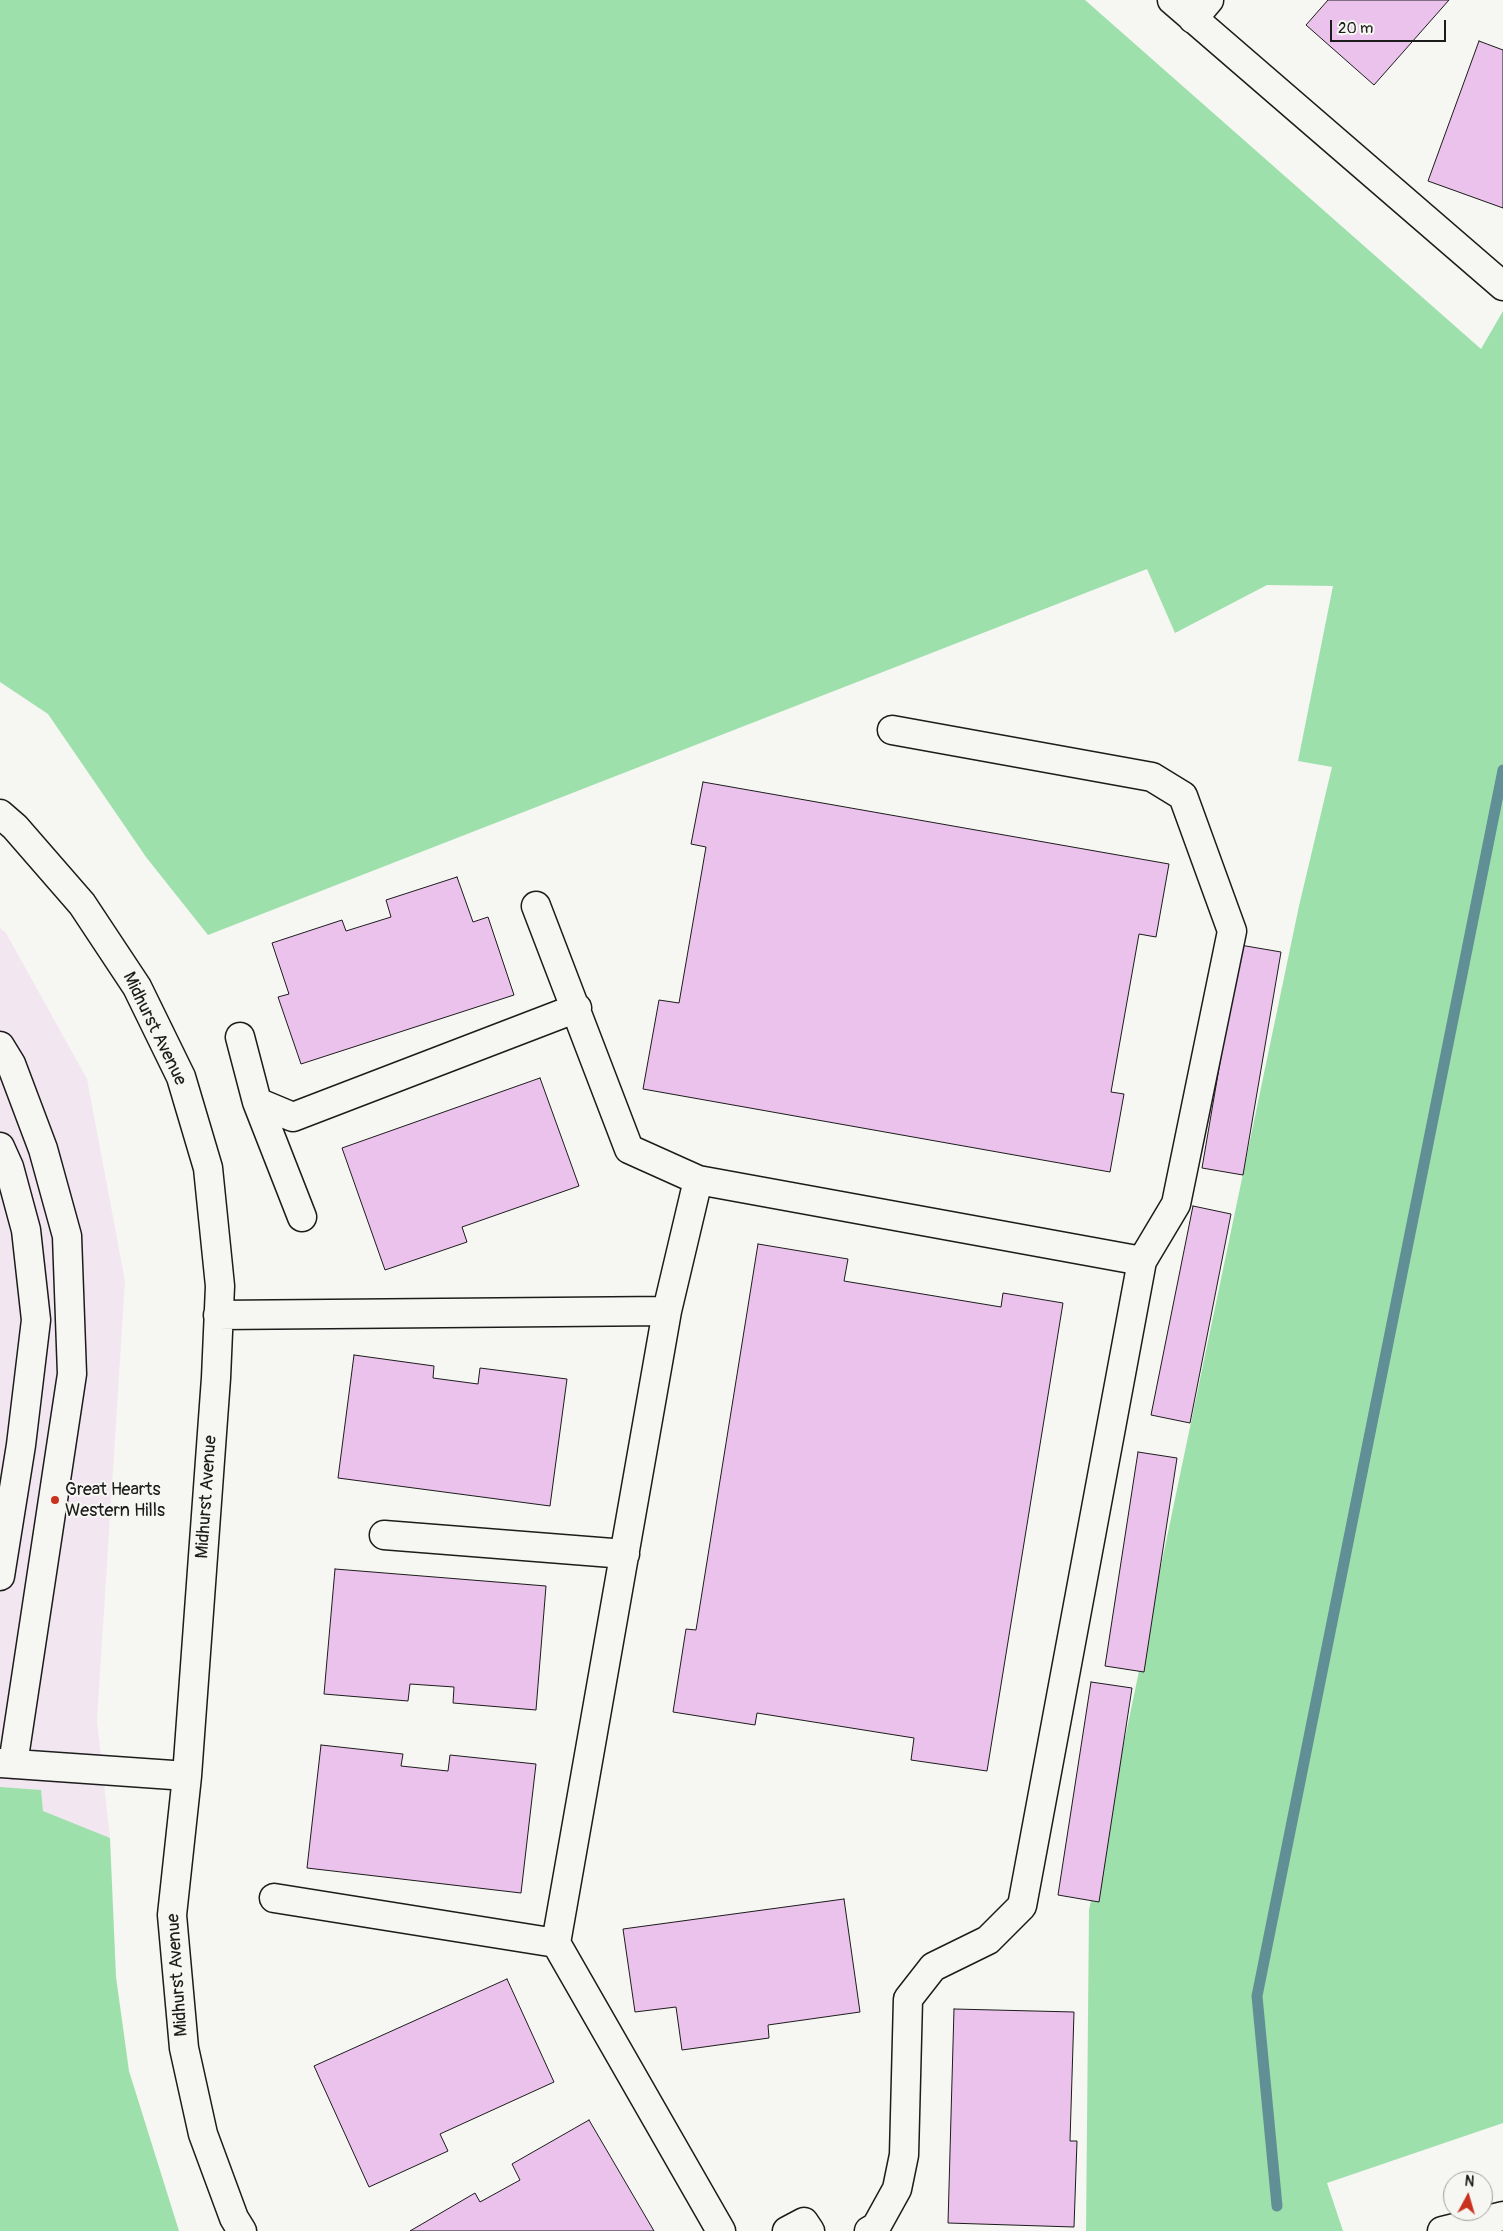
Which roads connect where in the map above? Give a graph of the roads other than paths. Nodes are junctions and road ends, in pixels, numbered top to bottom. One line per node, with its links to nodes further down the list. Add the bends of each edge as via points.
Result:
1 (1172, 0): 2 (street)
2 (1201, 9): 3 (street)
3 (1503, 286)
4 (892, 730): 14 (street, via 1152,777 1183,796 1232,931 1176,1204)
5 (0, 814): 16 (street, Midhurst Avenue, via 82,904 137,987 181,1077 208,1168 220,1286)
6 (536, 906): 7 (street)
7 (577, 1008): 10 (street, via 293,1117); 12 (street, via 629,1149)
8 (240, 1037): 10 (street)
9 (0, 1046): 20 (street, via 11,1064 43,1149 67,1236 72,1374)
10 (257, 1102): 13 (street)
11 (0, 1147): 19 (street, via 9,1166 26,1230 36,1320 21,1445)
12 (698, 1180): 14 (street); 15 (street)
13 (302, 1217)
14 (1142, 1261): 29 (street, via 1022,1906 988,1940 932,1967 908,1999 904,2155 897,2189 876,2227)
15 (667, 1310): 16 (street); 18 (street)
16 (218, 1315): 21 (street, Midhurst Avenue)
17 (384, 1535): 18 (street)
18 (625, 1554): 23 (street)
19 (0, 1576)
20 (7, 1764): 21 (street)
21 (187, 1776): 25 (street, Midhurst Avenue, via 172,1915 184,2048 203,2134 234,2218)
22 (274, 1898): 23 (street)
23 (556, 1944): 26 (street)
24 (1503, 2216): 30 (street)
25 (242, 2231)
26 (721, 2231)
27 (787, 2231): 28 (street, via 804,2222)
28 (810, 2231)
29 (870, 2231)
30 (1442, 2231)

